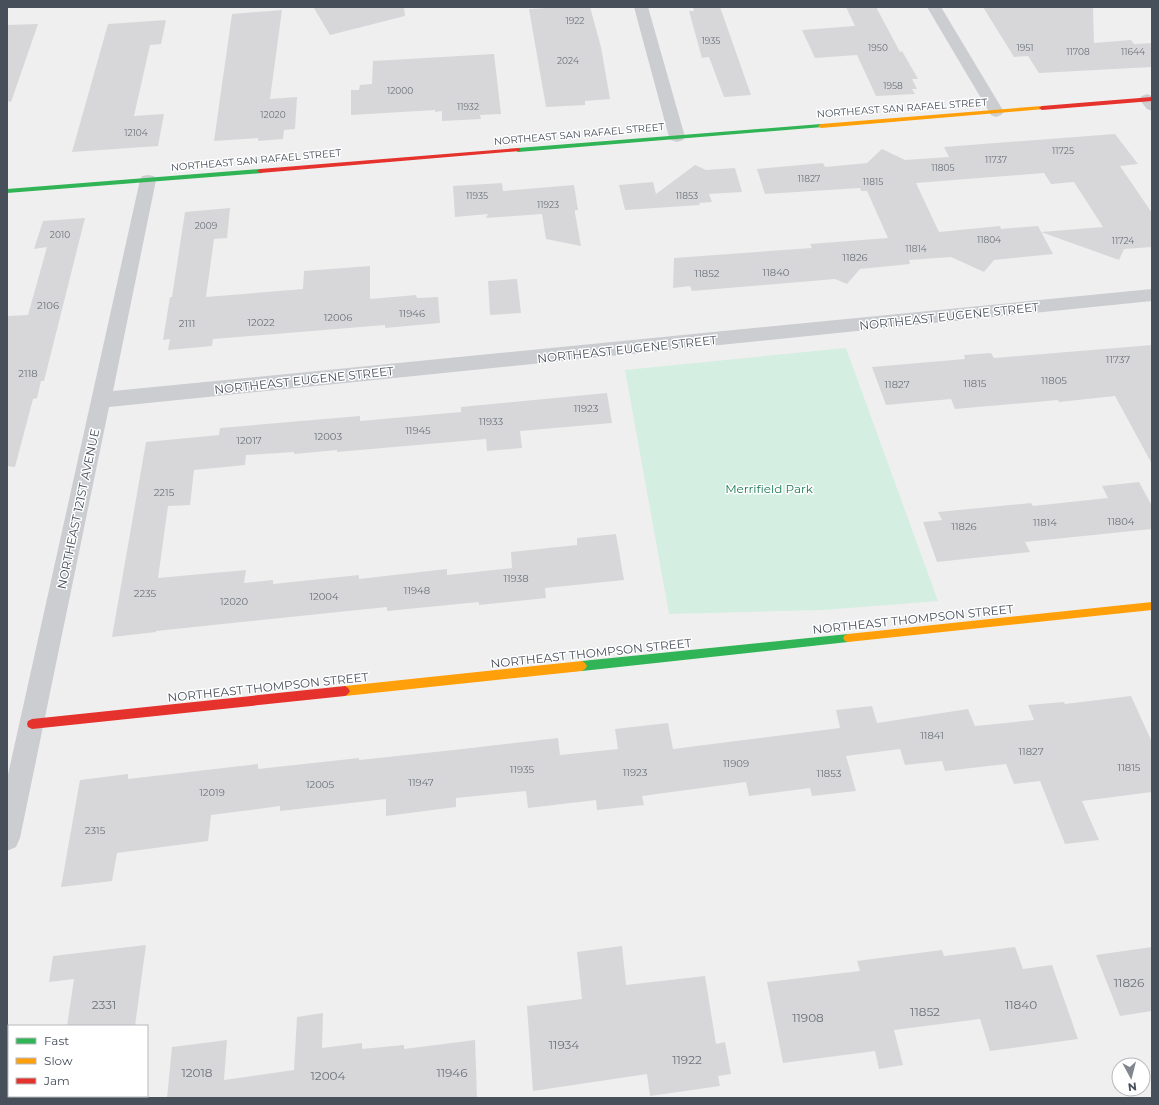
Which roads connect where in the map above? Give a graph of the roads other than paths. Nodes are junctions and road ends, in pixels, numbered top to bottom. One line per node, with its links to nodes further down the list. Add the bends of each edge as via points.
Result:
1 (641, 7): 5 (street)
2 (934, 7): 4 (street)
3 (1150, 102): 4 (street, NORTHEAST SAN RAFAEL STREET)
4 (996, 112): 5 (street, NORTHEAST SAN RAFAEL STREET)
5 (677, 137): 6 (street, NORTHEAST SAN RAFAEL STREET)
6 (148, 180): 7 (street, NORTHEAST SAN RAFAEL STREET); 9 (street, NORTHEAST 121ST AVENUE)
7 (7, 191)
8 (1152, 295): 9 (street, NORTHEAST EUGENE STREET)
9 (101, 400): 11 (street, NORTHEAST 121ST AVENUE)
10 (1152, 606): 11 (street, NORTHEAST THOMPSON STREET)
11 (32, 724): 12 (street, NORTHEAST 121ST AVENUE)
12 (7, 838)

